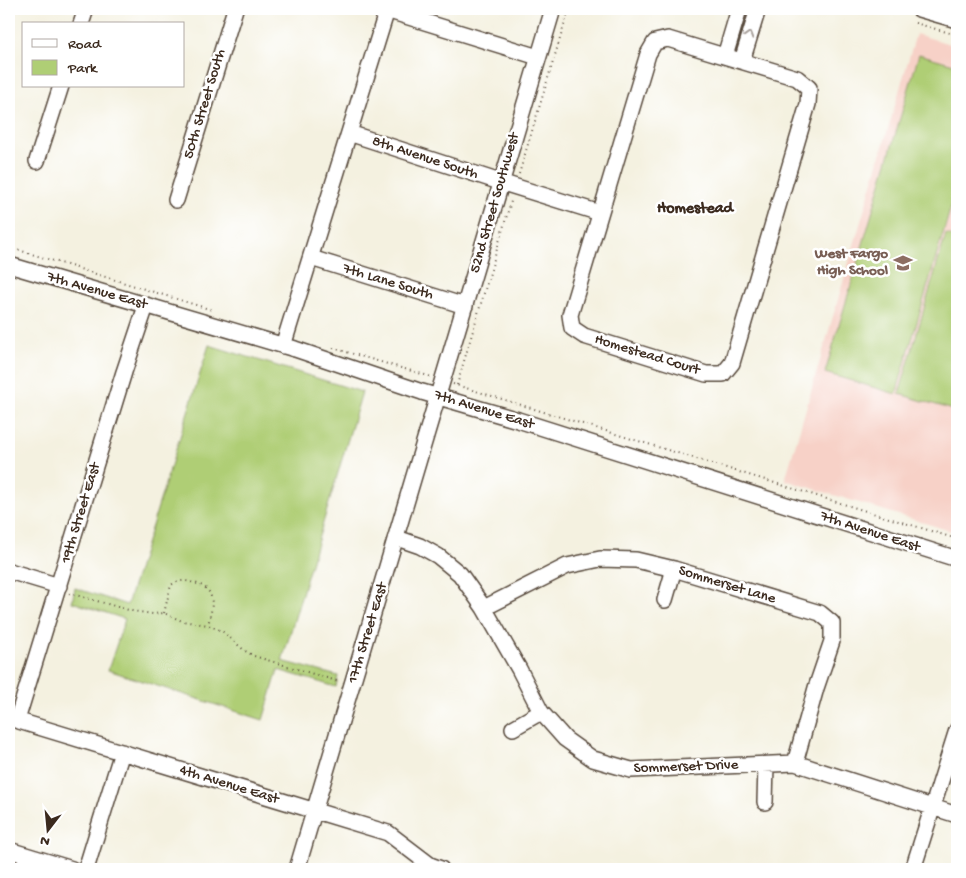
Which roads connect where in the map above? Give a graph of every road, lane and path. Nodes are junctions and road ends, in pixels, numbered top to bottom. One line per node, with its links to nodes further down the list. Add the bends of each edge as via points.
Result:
1 (86, 9): 9 (street)
2 (235, 9): 18 (street, 50th Street South)
3 (385, 9): 12 (street); 15 (street)
4 (553, 9): 12 (street, 52nd Street Southwest)
5 (739, 9): 11 (street)
6 (758, 9): 13 (street, one-way to 6)
7 (917, 16): 8 (street); 10 (path)
8 (957, 20)
9 (82, 22)
10 (957, 35)
11 (725, 56): 13 (street, Homestead Court); 19 (street, Homestead Court, via 668,39 655,42 648,54)
12 (538, 57): 17 (street, 52nd Street Southwest)
13 (742, 61): 19 (street, Homestead Court, via 797,78 809,88 808,104 732,363 723,374 706,374 584,336 572,328 570,315)
14 (60, 88): 16 (street)
15 (349, 133): 17 (street, 8th Avenue South); 21 (street)
16 (37, 161)
17 (500, 182): 19 (street, 8th Avenue South); 24 (street, 52nd Street Southwest)
18 (176, 200)
19 (600, 213)
20 (9, 247): 25 (path)
21 (311, 258): 24 (street, 7th Lane South); 26 (street)
22 (9, 266): 23 (street, 7th Avenue East)
23 (146, 306): 26 (street, 7th Avenue East); 35 (street, 19th Street East)
24 (465, 306): 28 (street, 52nd Street Southwest)
25 (213, 311)
26 (283, 346): 29 (street, 7th Avenue East)
27 (326, 346): 28 (path)
28 (442, 380): 29 (street, 52nd Street Southwest); 31 (path)
29 (437, 396): 30 (street, 17th Street East); 32 (street, 7th Avenue East)
30 (397, 538): 37 (street, Sommerset Drive, via 438,556 460,574); 40 (street, 17th Street East)
31 (957, 539)
32 (957, 559)
33 (674, 569): 36 (street); 37 (street, Sommerset Lane, via 636,560 600,559 567,566); 46 (street, Sommerset Lane, via 820,613 832,623 832,641)
34 (9, 571): 35 (street)
35 (59, 586): 38 (path, via 70,594 132,612); 42 (street, 19th Street East)
36 (665, 600)
37 (484, 608): 41 (street, Sommerset Drive)
38 (164, 613): 39 (path, via 182,621); 39 (path, via 171,585 178,581 199,584 208,588 212,595)
39 (208, 625): 40 (path, via 222,630 254,656)
40 (352, 686): 50 (street, 17th Street East)
41 (541, 712): 43 (street); 47 (street, Sommerset Drive, via 564,738 593,760 630,770)
42 (13, 719): 45 (street, 4th Avenue East)
43 (513, 728)
44 (957, 730): 49 (street)
45 (122, 752): 50 (street, 4th Avenue East); 54 (street)
46 (795, 763): 47 (street, Sommerset Drive); 49 (street, Sommerset Drive)
47 (766, 764): 48 (street)
48 (765, 802)
49 (933, 808): 51 (street, Sommerset Drive); 57 (street)
50 (314, 810): 55 (street, 17th Street East); 56 (street, 4th Avenue East, via 388,833 430,865)
51 (957, 816)
52 (9, 850): 53 (street)
53 (72, 869)
54 (86, 869)
55 (297, 869)
56 (441, 869)
57 (913, 869)

